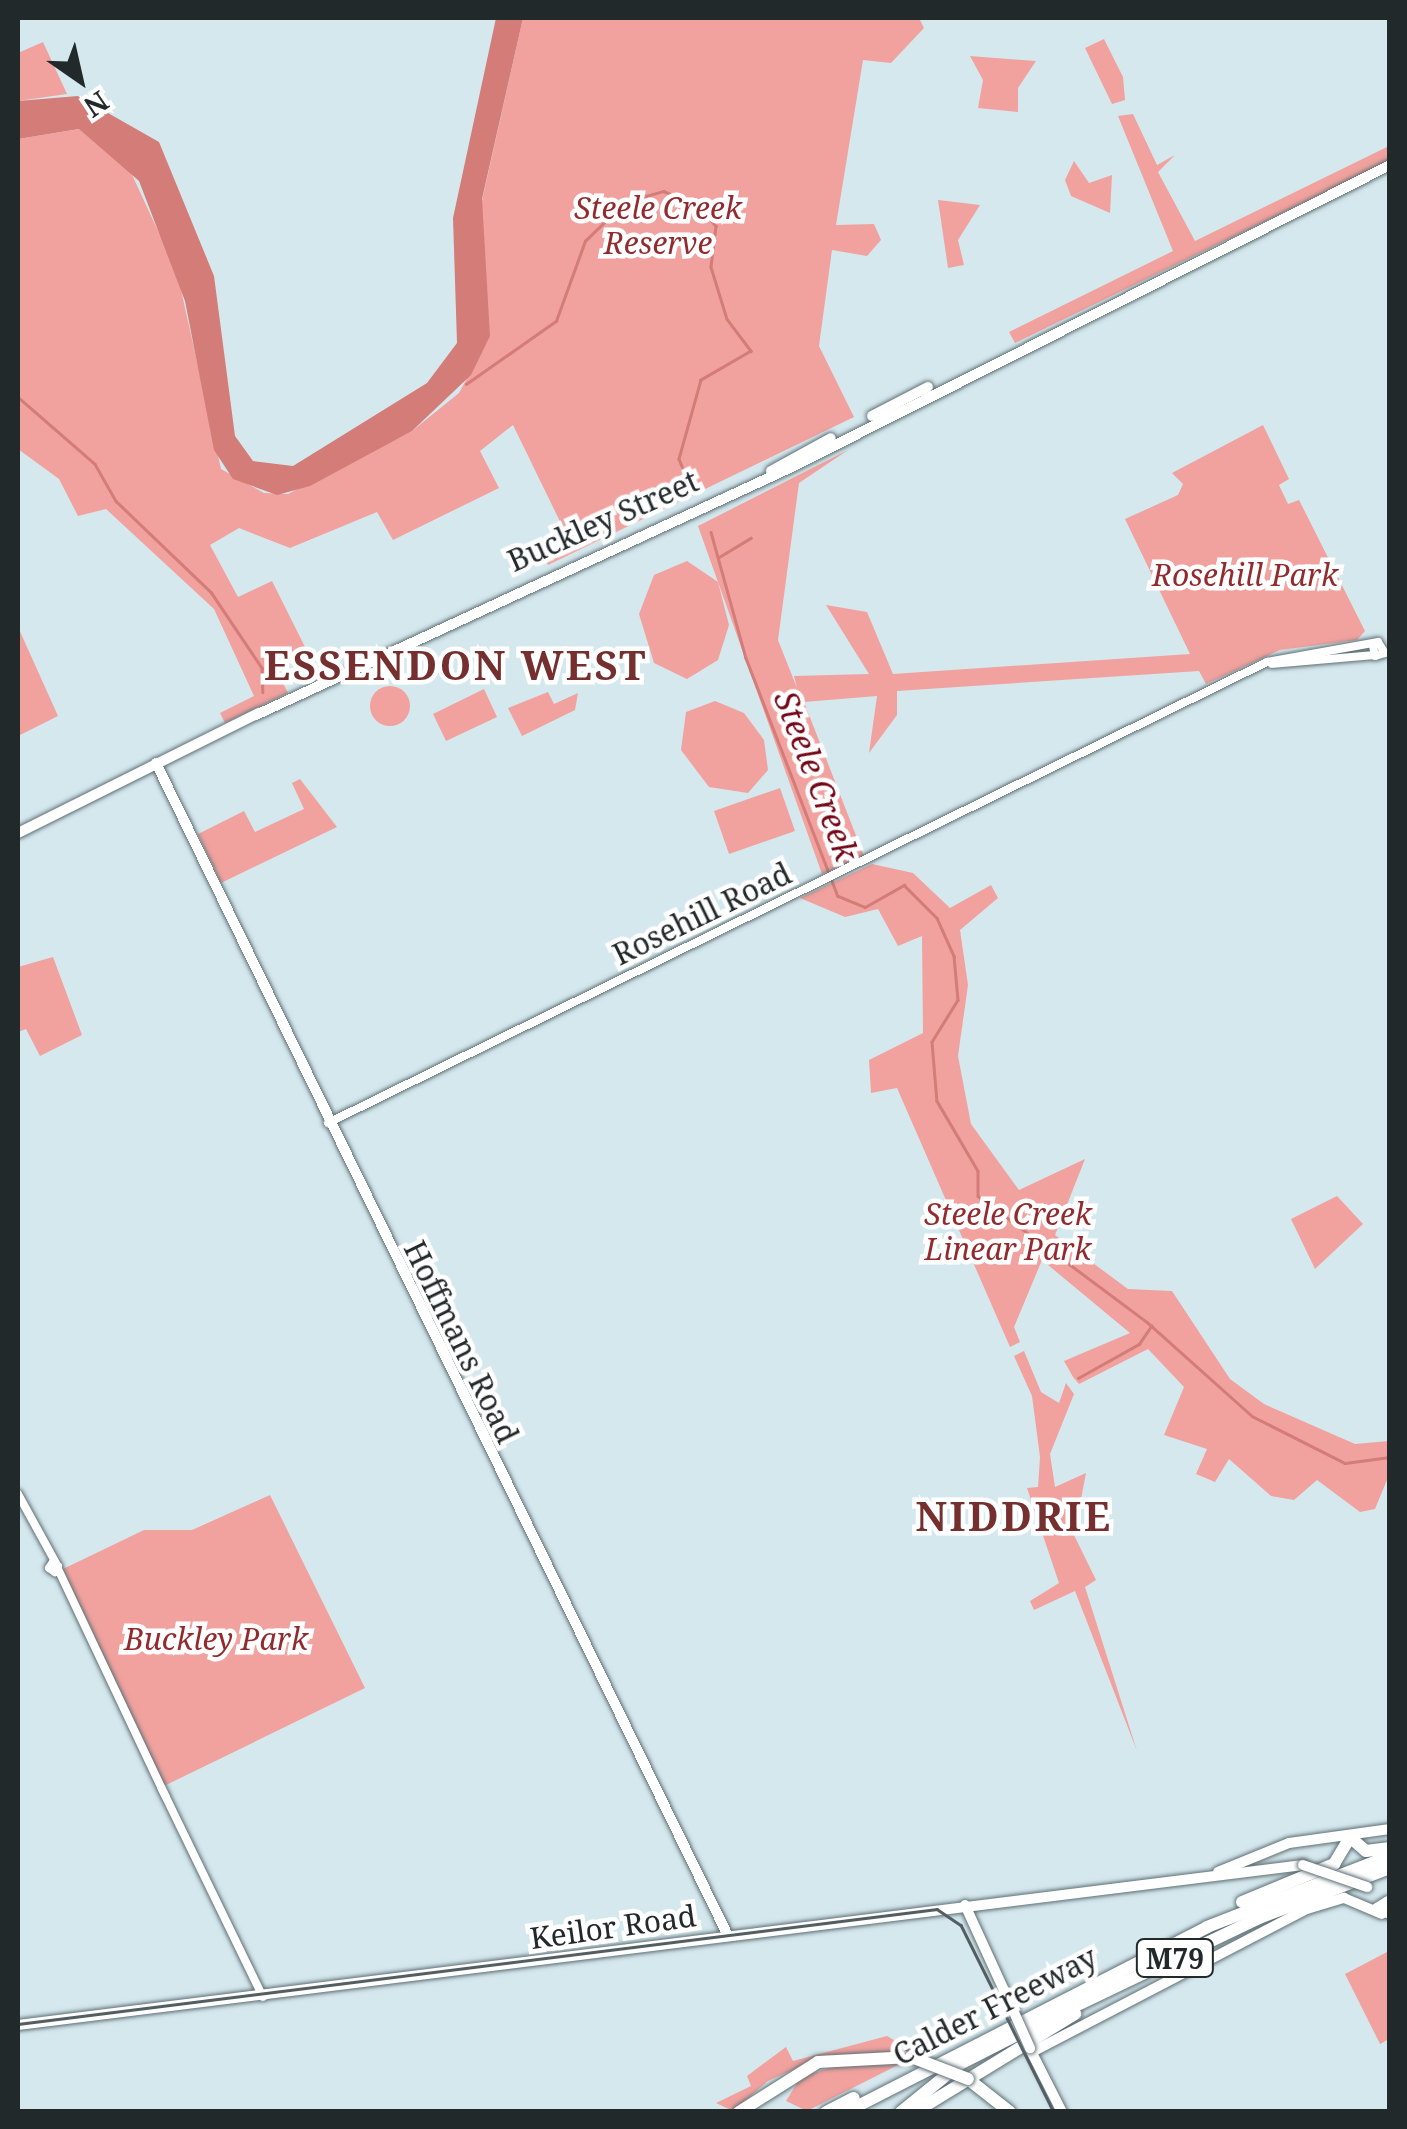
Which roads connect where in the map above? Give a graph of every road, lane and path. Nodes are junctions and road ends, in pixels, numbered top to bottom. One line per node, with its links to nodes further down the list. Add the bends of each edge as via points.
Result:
1 (1390, 165): 3 (main road, Buckley Street)
2 (1382, 649): 5 (street, Rosehill Road, via 1302,650 1258,668)
3 (156, 763): 4 (main road, Buckley Street); 5 (main road, Hoffmans Road)
4 (18, 832)
5 (328, 1122): 17 (main road, Hoffmans Road)
6 (18, 1494): 21 (street)
7 (1390, 1831): 8 (main road, Keilor Road)
8 (1347, 1838): 9 (highway, via 1366,1852); 11 (main road, Keilor Road); 19 (highway, via 1342,1856)
9 (1390, 1848)
10 (1390, 1856): 19 (highway, Calder Freeway / M79)
11 (1258, 1866): 13 (main road); 13 (main road, Keilor Road); 15 (main road, Keilor Road, bridge, via 1304,1865 1367,1887)
12 (1390, 1870): 20 (highway, Calder Freeway / M79, via 1310,1895)
13 (1209, 1876): 14 (main road, Keilor Road)
14 (964, 1905): 16 (main road, Keilor Road); 18 (main road)
15 (1385, 1905): 23 (main road, via 1336,1899 1300,1912)
16 (948, 1907): 17 (main road, Keilor Road); 18 (main road)
17 (728, 1936): 21 (main road, Keilor Road)
18 (978, 1938): 23 (main road, bridge)
19 (1176, 1942): 24 (highway, Calder Freeway / M79)
20 (1116, 1987): 29 (highway, Calder Freeway / M79, via 960,2064); 30 (highway)
21 (263, 1998): 22 (main road, Keilor Road)
22 (18, 2025)
23 (1035, 2048): 31 (main road)
24 (921, 2069): 27 (highway); 28 (highway, Calder Freeway / M79)
25 (1010, 2111): 26 (highway, bridge, via 968,2078 912,2057 825,2060)
26 (739, 2112)
27 (826, 2112)
28 (846, 2112)
29 (901, 2112)
30 (915, 2112)
31 (1062, 2112)

